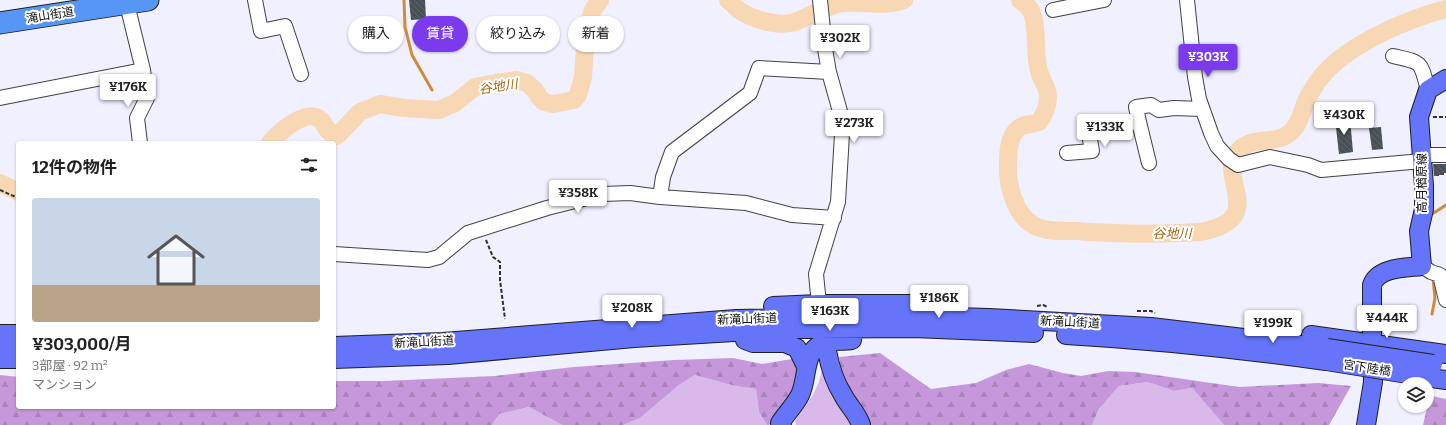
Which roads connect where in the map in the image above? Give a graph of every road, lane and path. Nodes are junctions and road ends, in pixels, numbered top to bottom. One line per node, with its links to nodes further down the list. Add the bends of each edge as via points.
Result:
1 (148, 0): 6 (highway, 滝山街道)
2 (255, 0): 12 (street, via 261,31 285,26)
3 (1104, 0): 7 (street)
4 (1187, 0): 16 (street, via 1195,77)
5 (820, 1): 11 (street)
6 (126, 2): 8 (highway, 滝山街道); 10 (street)
7 (1053, 10)
8 (0, 23)
9 (1393, 56): 14 (street, via 1422,66)
10 (142, 70): 15 (street); 18 (street, via 147,98 137,118)
11 (829, 72): 25 (street, via 759,68 750,93 672,152 663,177); 26 (street, via 841,115 842,134 838,202)
12 (301, 74)
13 (1446, 79): 14 (main road)
14 (1426, 93): 21 (main road, 高月楢原線, via 1420,117)
15 (0, 98)
16 (1202, 110): 17 (street, via 1158,110 1151,105 1136,107); 21 (street, via 1217,146 1233,162 1270,157 1321,170)
17 (1139, 122): 19 (street, via 1088,128 1092,151); 22 (street)
18 (140, 141)
19 (1067, 153)
20 (1446, 155): 21 (street)
21 (1422, 158): 29 (main road, 高月楢原線, via 1424,209 1419,231)
22 (1149, 163)
23 (0, 190): 24 (path)
24 (16, 197)
25 (660, 197): 26 (street, via 746,203 792,215); 27 (street, via 630,193 603,194 547,208)
26 (834, 218): 32 (street, via 816,274)
27 (478, 230): 28 (street, via 468,233 439,257 428,260); 33 (path, via 493,257 500,262)
28 (336, 254)
29 (1422, 266): 30 (street); 43 (main road, via 1391,270 1374,281)
30 (1443, 275): 31 (street)
31 (1446, 300)
32 (819, 306): 34 (main road, via 917,303 1030,308); 41 (main road, via 654,312 520,324)
33 (505, 320)
34 (1063, 323): 35 (main road, 新滝山街道); 41 (main road, 新滝山街道, via 921,316 736,318)
35 (1100, 324): 43 (main road, via 1162,317); 48 (main road, 新滝山街道, via 1151,327)
36 (913, 328): 37 (main road, 新滝山街道); 48 (main road, 新滝山街道, via 1105,337 1257,352); 52 (main road, via 823,343 815,348)
37 (727, 332): 50 (main road, 新滝山街道, via 448,355); 52 (main road, via 753,343 785,343 792,346 796,348)
38 (0, 334): 39 (main road)
39 (16, 334)
40 (336, 334): 42 (main road, via 379,333)
41 (443, 342): 42 (main road, 新滝山街道)
42 (409, 343): 44 (main road, 新滝山街道)
43 (1372, 344): 53 (main road); 56 (main road, via 1373,382)
44 (336, 346)
45 (0, 347): 46 (main road)
46 (16, 347)
47 (827, 351): 55 (main road, via 836,384)
48 (1326, 354): 53 (main road, 宮下陸橋, bridge)
49 (0, 359): 51 (main road)
50 (336, 359)
51 (16, 360)
52 (806, 366): 54 (main road, via 805,381 800,395)
53 (1441, 369)
54 (780, 424)
55 (861, 425)
56 (1366, 425)

